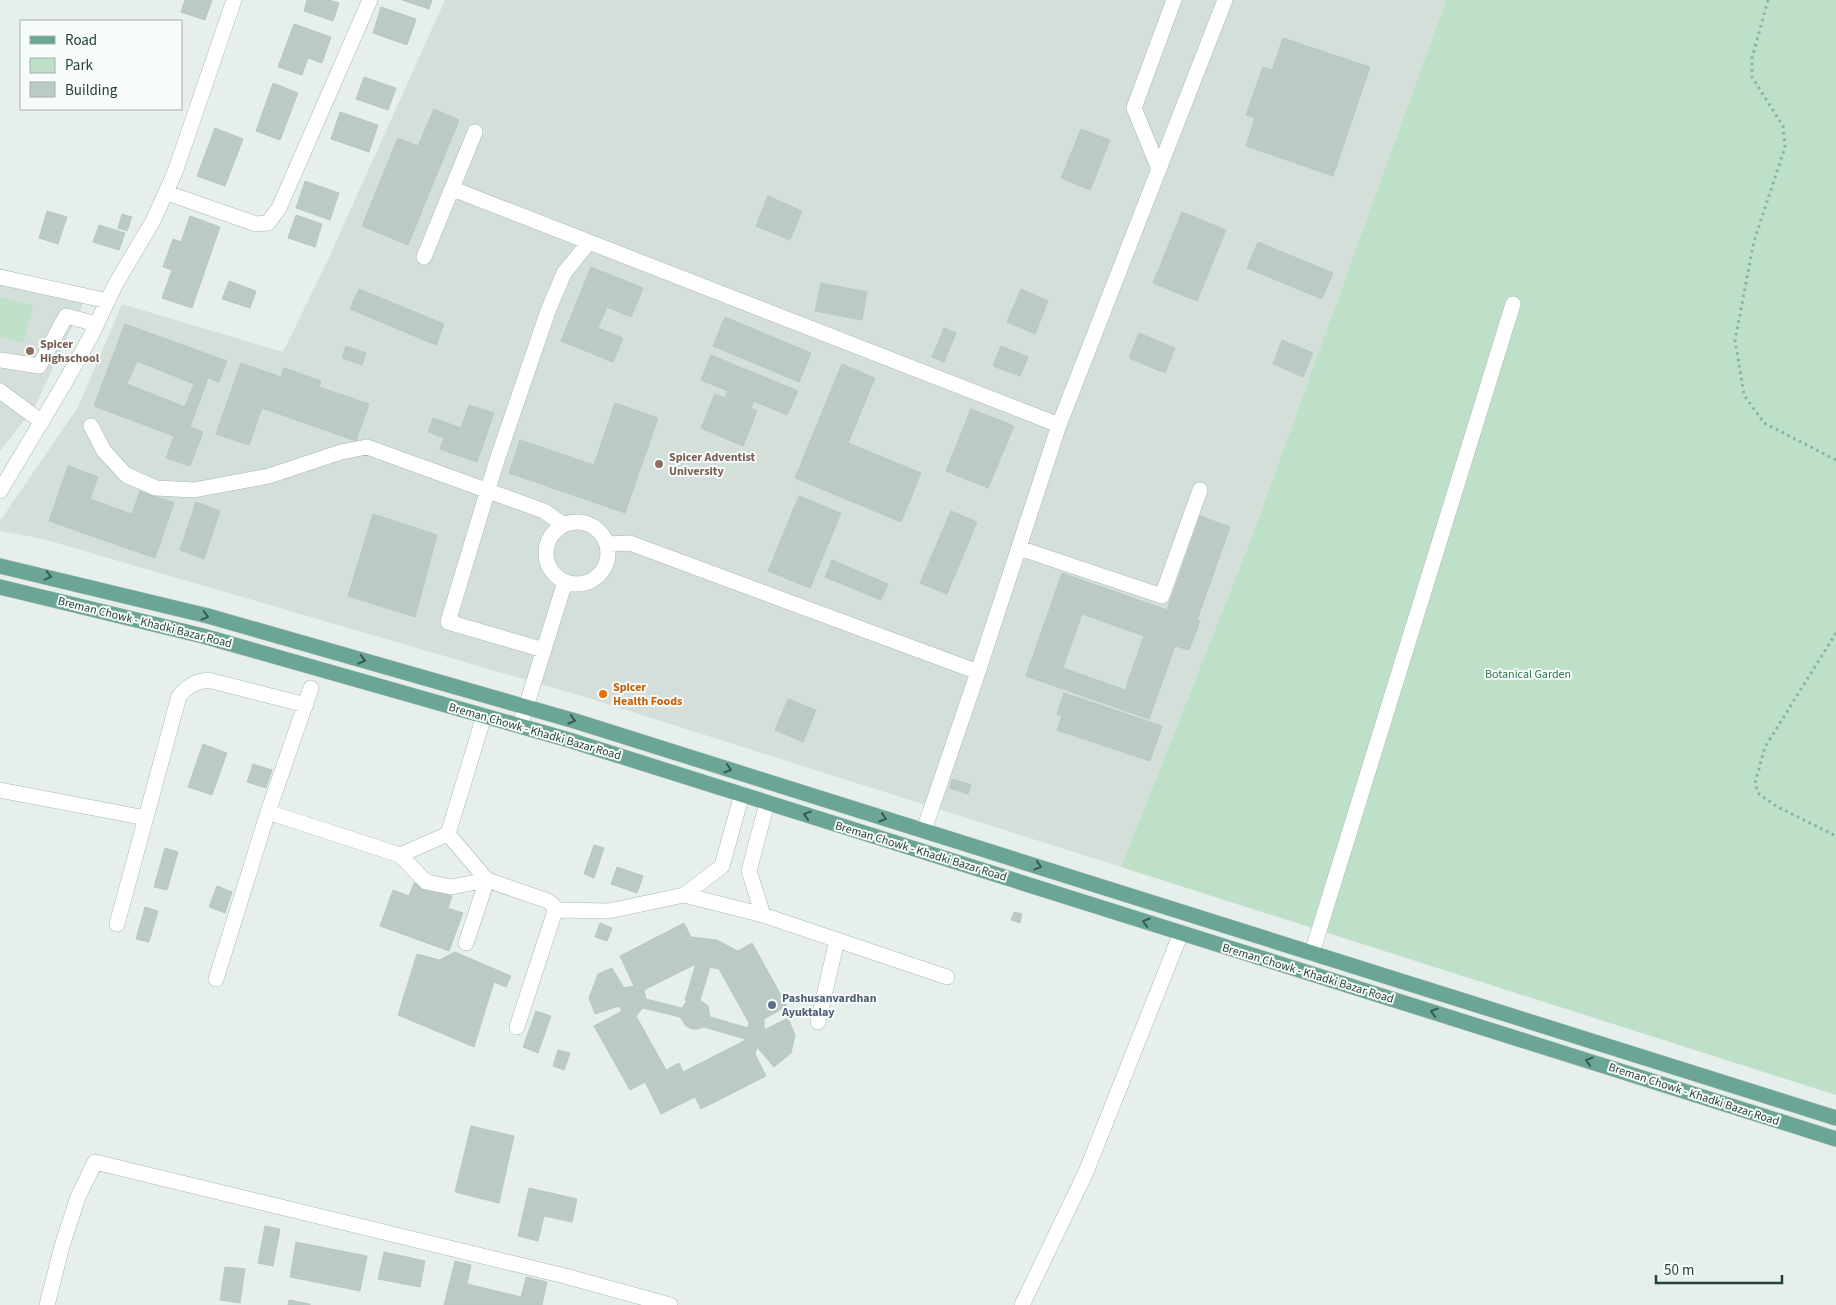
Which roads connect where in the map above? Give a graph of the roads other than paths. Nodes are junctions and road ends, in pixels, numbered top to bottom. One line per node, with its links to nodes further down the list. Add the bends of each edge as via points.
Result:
1 (234, 0): 8 (street)
2 (370, 0): 8 (street, via 279,208 268,224 256,224)
3 (1174, 0): 6 (street, via 1134,108)
4 (1225, 0): 6 (street)
5 (475, 132): 7 (street)
6 (1159, 169): 18 (street)
7 (453, 189): 9 (street); 10 (street)
8 (167, 193): 12 (street)
9 (589, 242): 18 (street); 20 (street, via 564,273 548,311)
10 (424, 257)
11 (0, 277): 12 (street)
12 (108, 301): 14 (street)
13 (1513, 304): 52 (street)
14 (97, 324): 15 (street, via 66,316 39,366); 17 (street)
15 (0, 360)
16 (0, 391): 17 (street)
17 (42, 422): 22 (street)
18 (1059, 425): 25 (street)
19 (91, 426): 20 (street, via 104,451 126,475 156,488 194,490 269,476 340,452 367,448)
20 (489, 490): 23 (street, via 544,511); 29 (street, via 448,622)
21 (1200, 490): 25 (street, via 1162,596)
22 (0, 491)
23 (564, 525): 24 (street, via 581,522 590,525); 27 (street, via 550,537 546,554 551,571)
24 (607, 544): 27 (street, via 608,562 598,577 582,584); 30 (street, via 630,543)
25 (1019, 548): 30 (street)
26 (0, 566): 33 (main road, Breman Chowk - Khadki Bazar Road, one-way to 33, via 208,616)
27 (565, 582): 29 (street)
28 (0, 586): 34 (main road, Breman Chowk - Khadki Bazar Road, via 203,636)
29 (544, 650): 33 (street)
30 (978, 672): 41 (street)
31 (311, 688): 32 (street)
32 (306, 705): 39 (street); 40 (street, via 208,680 191,685 179,696)
33 (526, 707): 35 (street); 41 (main road, Breman Chowk - Khadki Bazar Road, one-way to 41)
34 (484, 716): 35 (main road, Breman Chowk - Khadki Bazar Road); 42 (street)
35 (520, 726): 37 (main road, Breman Chowk - Khadki Bazar Road)
36 (0, 790): 40 (street)
37 (742, 794): 38 (main road, Breman Chowk - Khadki Bazar Road); 45 (street, via 722,866)
38 (767, 802): 47 (street, via 749,871); 49 (main road, Breman Chowk - Khadki Bazar Road, one-way to 38)
39 (268, 812): 43 (street); 54 (street)
40 (146, 818): 48 (street)
41 (924, 830): 52 (main road, Breman Chowk - Khadki Bazar Road, one-way to 52)
42 (448, 834): 43 (street); 44 (street)
43 (400, 855): 44 (street, via 426,882 451,887)
44 (487, 880): 46 (street, via 548,901); 51 (street)
45 (684, 895): 46 (street, via 609,911); 47 (street)
46 (554, 910): 56 (street)
47 (763, 915): 50 (street)
48 (117, 924)
49 (1181, 933): 58 (main road, Breman Chowk - Khadki Bazar Road, one-way to 49); 61 (street, via 1086,1172)
50 (836, 940): 53 (street); 55 (street)
51 (466, 943)
52 (1312, 953): 57 (main road, Breman Chowk - Khadki Bazar Road)
53 (947, 977)
54 (216, 980)
55 (818, 1022)
56 (517, 1027)
57 (1836, 1118)
58 (1836, 1139)
59 (46, 1305): 60 (street, via 78,1197 96,1162 565,1276)
60 (670, 1305)
61 (1022, 1305)

